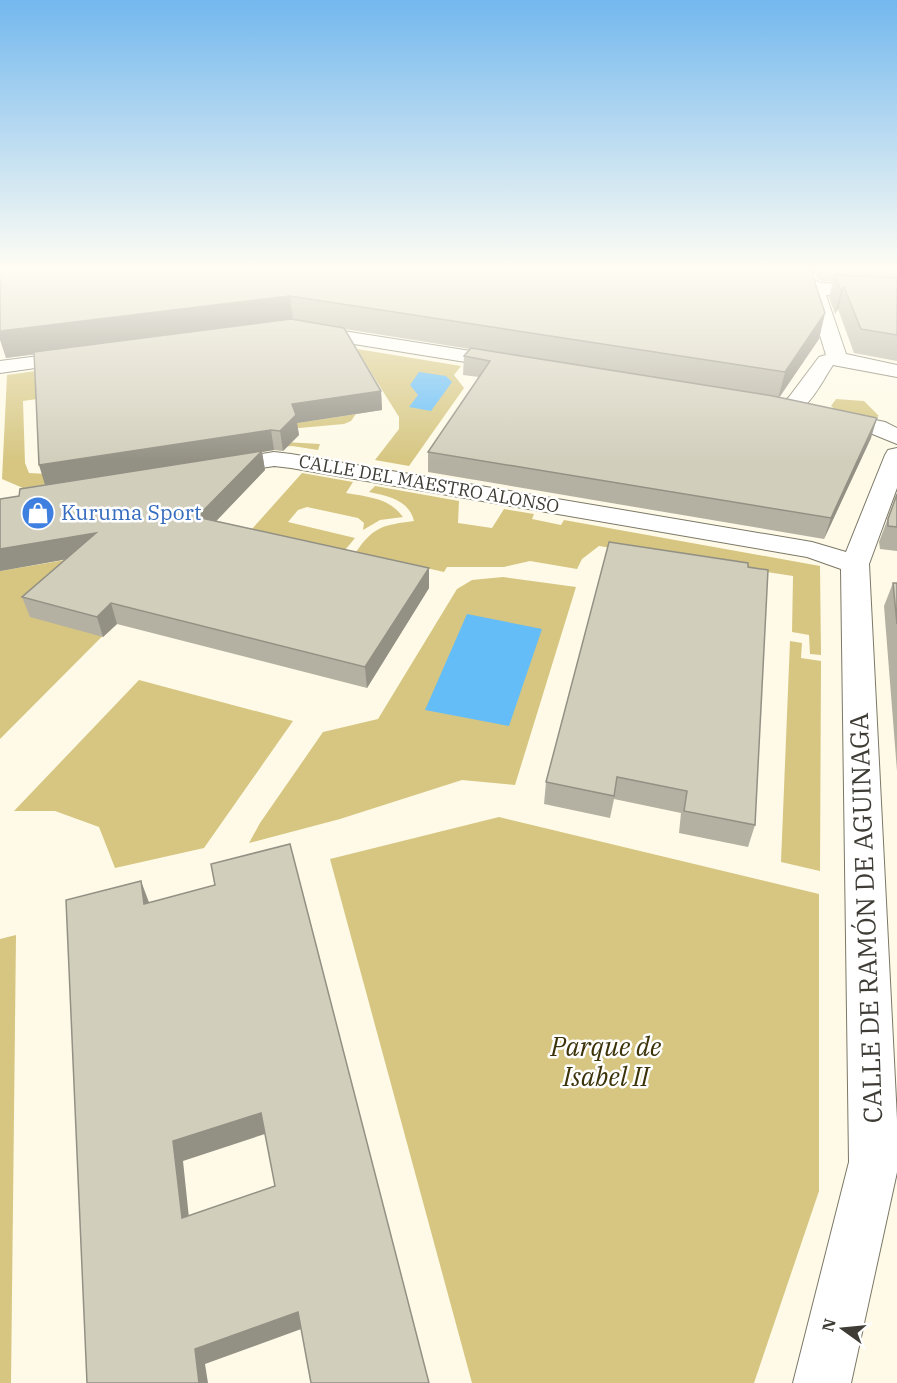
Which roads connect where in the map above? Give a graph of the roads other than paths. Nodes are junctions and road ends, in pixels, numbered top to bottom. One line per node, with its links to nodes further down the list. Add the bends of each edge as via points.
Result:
1 (308, 333): 6 (street)
2 (831, 333): 4 (street)
3 (104, 353): 5 (street)
4 (837, 358): 7 (street); 8 (street, via 826,361 797,402 777,407 877,427)
5 (0, 367)
6 (532, 367)
7 (897, 371)
8 (897, 437)
9 (897, 455): 11 (street, CALLE DE RAMÓN DE AGUINAGA)
10 (196, 471): 11 (street, CALLE DEL MAESTRO ALONSO, via 274,459 291,461 812,550)
11 (855, 564): 12 (street, CALLE DE RAMÓN DE AGUINAGA)
12 (886, 1158): 13 (street, CALLE DE RAMÓN DE AGUINAGA)
13 (822, 1383)

